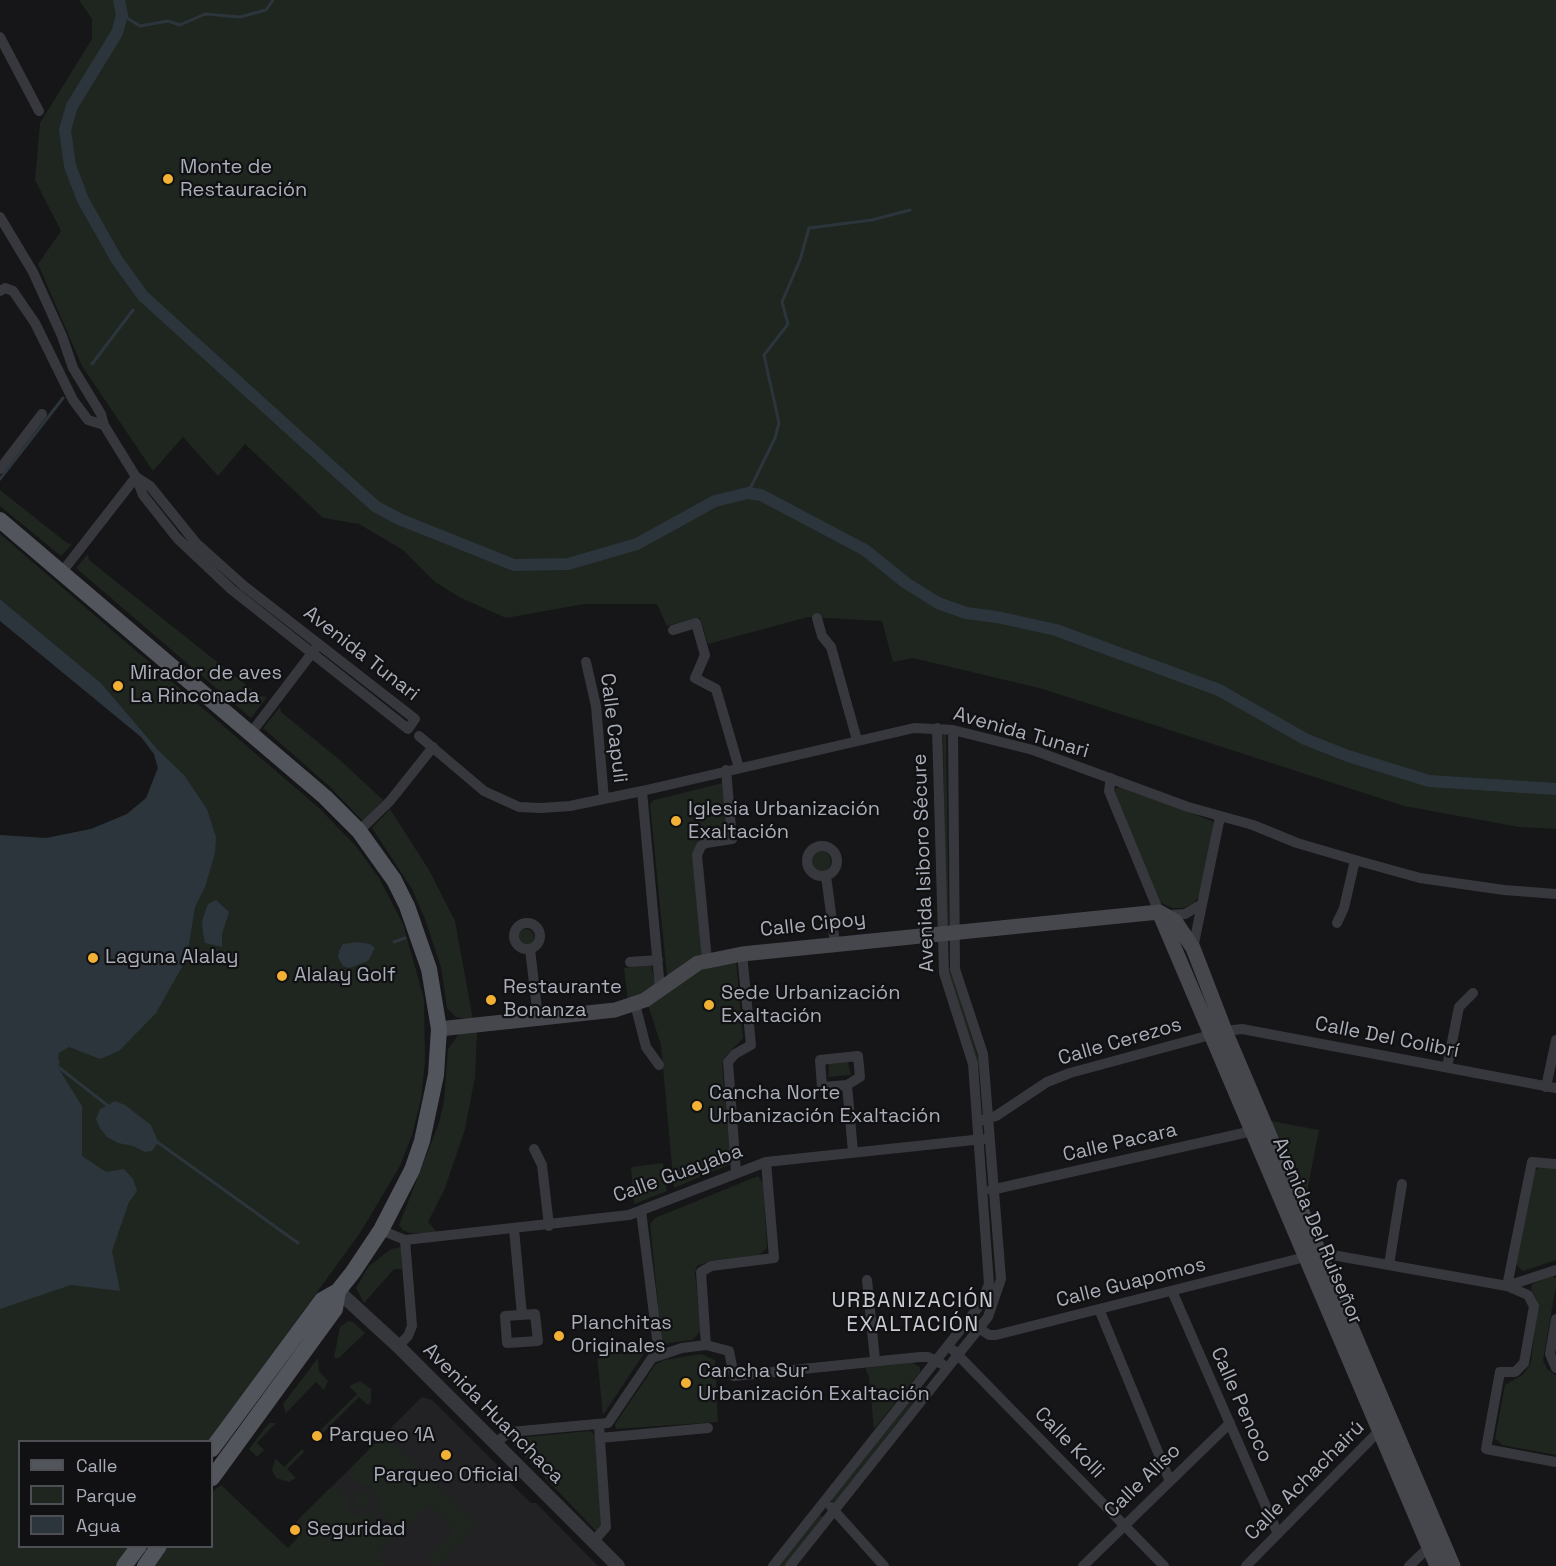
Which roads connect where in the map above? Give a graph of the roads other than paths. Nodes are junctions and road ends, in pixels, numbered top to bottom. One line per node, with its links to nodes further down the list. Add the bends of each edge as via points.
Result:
1 (0, 37): 2 (street)
2 (39, 111)
3 (0, 217): 6 (street, Avenida Tunari, via 33,272 73,368)
4 (3, 290): 6 (street, Avenida Tunari, via 14,291 73,400 88,420)
5 (42, 414): 7 (street)
6 (104, 425): 8 (street, Avenida Tunari)
7 (0, 469)
8 (136, 477): 10 (street); 13 (street, Avenida Tunari, via 150,486 196,543); 14 (street, Avenida Tunari, via 142,495 177,538 231,589)
9 (0, 520): 10 (main road)
10 (62, 572): 18 (main road)
11 (817, 618): 20 (street, via 822,636 831,647)
12 (673, 630): 22 (street, via 696,623 705,655 695,678 716,689)
13 (319, 644): 14 (street); 14 (street, Avenida Tunari, via 415,719 408,729)
14 (311, 654): 18 (street)
15 (586, 662): 26 (street, Calle Capuli, via 596,706)
16 (937, 728): 17 (street, Avenida Tunari); 20 (street, Avenida Tunari, via 914,728); 35 (street, Avenida Isiboro Sécure)
17 (953, 730): 24 (street, Avenida Tunari, via 1033,750); 35 (street, Avenida Isiboro Sécure)
18 (251, 733): 28 (main road, via 325,796)
19 (419, 736): 21 (street, Avenida Tunari)
20 (857, 740): 22 (street, Avenida Tunari)
21 (433, 747): 26 (street, Avenida Tunari, via 484,791 519,807 570,806); 28 (street, via 390,801)
22 (739, 768): 23 (street, Avenida Tunari)
23 (726, 770): 25 (street, Avenida Tunari); 41 (street, via 732,839 706,843 697,855)
24 (1111, 778): 27 (street, Avenida Tunari); 33 (street, Avenida Del Ruiseñor, via 1109,791)
25 (642, 790): 26 (street, Avenida Tunari); 40 (street)
26 (604, 799)
27 (1220, 817): 29 (street, Avenida Tunari); 32 (street)
28 (359, 831): 47 (main road, via 394,880 407,906 429,969)
29 (1356, 860): 31 (street, Avenida Tunari, via 1420,878); 34 (street)
30 (826, 876): 36 (street)
31 (1556, 894)
32 (1202, 904): 33 (street, Calle Cipoy, via 1185,914); 37 (street)
33 (1159, 912): 35 (main road, Calle Cipoy); 37 (main road, Avenida Del Ruiseñor, via 1175,921); 48 (main road, Avenida Del Ruiseñor)
34 (1337, 923)
35 (948, 932): 36 (main road, Calle Cipoy); 54 (street, Avenida Isiboro Sécure, via 955,969 983,1054)
36 (835, 943): 39 (main road, Calle Cipoy)
37 (1193, 948): 48 (main road, Avenida Del Ruiseñor)
38 (530, 949): 46 (street)
39 (742, 954): 41 (main road, Calle Cipoy); 62 (street, via 751,1045 728,1062)
40 (658, 960): 42 (street); 43 (street)
41 (707, 960): 43 (main road, Calle Cipoy)
42 (630, 962)
43 (660, 989): 45 (main road, Calle Cipoy)
44 (1473, 993): 51 (street, via 1459,1007)
45 (635, 1004): 46 (main road, Calle Cipoy, via 615,1010); 50 (street, via 646,1047)
46 (538, 1017): 47 (main road, Calle Cipoy)
47 (439, 1029): 69 (main road, via 436,1075 422,1141 412,1170)
48 (1218, 1033): 51 (street, Calle Del Colibrí, via 1242,1029); 54 (street, Calle Cerezos, via 1070,1073 1047,1082 996,1116); 55 (main road, Avenida Del Ruiseñor)
49 (1556, 1040): 53 (street)
50 (659, 1065)
51 (1447, 1067): 53 (street, Calle Del Colibrí)
52 (847, 1085): 59 (street)
53 (1551, 1087)
54 (982, 1120): 56 (street, Avenida Isiboro Sécure); 57 (street, Avenida Isiboro Sécure)
55 (1259, 1129): 64 (street, Calle Pacara); 71 (main road, Avenida Del Ruiseñor); 72 (main road, Avenida Del Ruiseñor)
56 (990, 1138): 57 (street, Calle Guayaba); 64 (street, Avenida Isiboro Sécure)
57 (978, 1140): 59 (street, Calle Guayaba); 65 (street, Avenida Isiboro Sécure)
58 (534, 1149): 67 (street, via 542,1165)
59 (853, 1152): 60 (street, Calle Guayaba)
60 (766, 1162): 62 (street, Calle Guayaba); 84 (street, via 774,1258 711,1266 701,1272)
61 (1556, 1164): 76 (street, via 1532,1162)
62 (736, 1172): 66 (street, Calle Guayaba)
63 (1402, 1184): 73 (street)
64 (996, 1189): 65 (street, Calle Pacara); 83 (street, Avenida Isiboro Sécure, via 1001,1279 997,1298)
65 (982, 1191): 82 (street, Avenida Isiboro Sécure, via 990,1273 986,1294)
66 (641, 1212): 67 (street, Calle Guayaba); 87 (street)
67 (549, 1226): 68 (street, Calle Guayaba)
68 (514, 1229): 70 (street, Calle Guayaba); 80 (street)
69 (381, 1230): 70 (street, Calle Guayaba); 77 (main road)
70 (405, 1240): 85 (street, via 412,1326)
71 (1321, 1253): 72 (street, Calle Guapomos); 73 (street); 95 (main road, Avenida Del Ruiseñor)
72 (1306, 1257): 78 (street, Calle Guapomos); 95 (main road, Avenida Del Ruiseñor)
73 (1389, 1265): 76 (street)
74 (1556, 1270): 76 (street)
75 (867, 1280): 89 (street)
76 (1507, 1287): 100 (street, via 1528,1295 1534,1306 1524,1363 1511,1373 1500,1372 1486,1449)
77 (338, 1291): 85 (street, Avenida Huanchaca); 99 (main road, via 322,1300); 101 (main road, via 334,1309)
78 (1172, 1291): 79 (street, Calle Guapomos); 93 (street, Calle Penoco)
79 (1099, 1309): 83 (street, Calle Guapomos, via 996,1335); 102 (street)
80 (522, 1315)
81 (1556, 1319): 92 (street, via 1550,1354)
82 (968, 1321): 83 (street, Calle Guapomos); 86 (street, Avenida Isiboro Sécure)
83 (979, 1328): 88 (street, Avenida Isiboro Sécure)
84 (706, 1345): 87 (street); 89 (street, via 729,1351 734,1376)
85 (398, 1346): 98 (street, Avenida Huanchaca)
86 (949, 1346): 88 (street, Calle Kolli); 90 (street, Avenida Isiboro Sécure)
87 (659, 1354): 94 (street, via 646,1366 608,1424)
88 (957, 1354): 91 (street, Avenida Isiboro Sécure); 105 (street, Calle Kolli)
89 (875, 1360): 90 (street, via 920,1357)
90 (937, 1361): 91 (street); 103 (street, Avenida Isiboro Sécure)
91 (947, 1368): 104 (street, Avenida Isiboro Sécure)
92 (1556, 1368)
93 (1230, 1423): 102 (street, Calle Aliso); 106 (street, Calle Penoco)
94 (599, 1425): 97 (street); 98 (street, via 510,1432)
95 (1386, 1427): 106 (street, Calle Achachairú); 108 (main road, Avenida Del Ruiseñor); 122 (main road, Avenida Del Ruiseñor)
96 (708, 1428): 97 (street)
97 (600, 1438): 107 (street, via 606,1527)
98 (495, 1443): 107 (street, Avenida Huanchaca)
99 (213, 1448)
100 (1556, 1462)
101 (213, 1477)
102 (1169, 1479): 105 (street, Calle Aliso)
103 (824, 1501): 104 (street); 114 (street, Avenida Isiboro Sécure)
104 (834, 1510): 115 (street, Avenida Isiboro Sécure); 116 (street)
105 (1123, 1525): 117 (street, Calle Aliso); 118 (street, Calle Kolli)
106 (1278, 1534): 119 (street, Calle Achachairú)
107 (593, 1542): 113 (street, Avenida Huanchaca)
108 (1429, 1547): 120 (street); 121 (main road, Avenida Del Ruiseñor)
109 (138, 1548): 111 (main road)
110 (158, 1548): 112 (main road)
111 (124, 1566)
112 (145, 1566)
113 (618, 1566)
114 (773, 1566)
115 (790, 1566)
116 (884, 1566)
117 (1083, 1566)
118 (1164, 1566)
119 (1246, 1566)
120 (1410, 1566)
121 (1437, 1566)
122 (1453, 1566)

